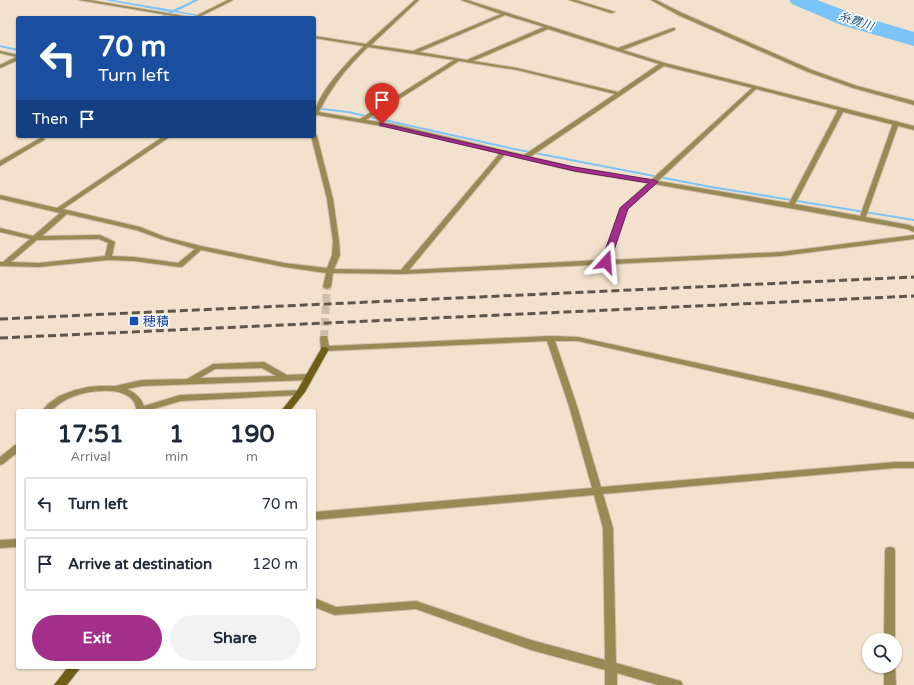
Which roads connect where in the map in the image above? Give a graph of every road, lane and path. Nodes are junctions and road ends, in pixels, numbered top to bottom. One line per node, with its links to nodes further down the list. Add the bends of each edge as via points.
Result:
1 (81, 0): 8 (street)
2 (111, 0): 8 (street)
3 (231, 0): 12 (street)
4 (417, 0): 16 (street)
5 (463, 0): 10 (street)
6 (571, 0): 9 (street)
7 (653, 0): 28 (street, via 810,71 855,87)
8 (103, 3): 11 (street)
9 (613, 12)
10 (504, 14): 13 (street); 19 (street)
11 (178, 16)
12 (198, 16)
13 (546, 28): 17 (street); 23 (street)
14 (673, 29): 17 (street)
15 (316, 37): 16 (street)
16 (368, 46): 19 (street); 30 (street, via 337,78)
17 (617, 50): 24 (street)
18 (0, 52): 20 (street)
19 (413, 53): 22 (street)
20 (16, 56)
21 (16, 58): 25 (street)
22 (458, 60): 23 (street); 32 (street)
23 (467, 61): 27 (street, via 517,69)
24 (663, 64): 26 (street); 27 (street)
25 (0, 67)
26 (755, 88): 29 (street); 41 (street)
27 (619, 94): 39 (street)
28 (914, 103)
29 (841, 110): 33 (street); 43 (street)
30 (316, 111)
31 (316, 114): 32 (street)
32 (361, 121): 38 (street, via 426,133)
33 (896, 123): 34 (street); 46 (street)
34 (914, 128)
35 (165, 138): 44 (street)
36 (315, 138): 55 (street, via 330,199 336,241 336,255)
37 (42, 139): 40 (street)
38 (504, 152): 39 (street); 56 (street)
39 (526, 157): 41 (street, via 574,169)
40 (0, 164)
41 (654, 182): 43 (street); 53 (street, via 624,208)
42 (0, 197): 44 (street)
43 (791, 206): 46 (street)
44 (58, 210): 45 (street)
45 (65, 212): 50 (street); 51 (street, via 138,228)
46 (862, 219): 48 (street)
47 (0, 230): 50 (street)
48 (914, 230)
49 (914, 236): 53 (street, via 782,254)
50 (34, 238): 52 (street, via 100,237 112,242); 54 (street)
51 (200, 248): 52 (street, via 179,265); 55 (street, via 284,265)
52 (108, 258): 54 (street, via 39,265)
53 (606, 262): 56 (street)
54 (3, 264)
55 (330, 271): 56 (street); 57 (street)
56 (403, 272)
57 (327, 287)
58 (324, 338): 60 (street)
59 (550, 338): 60 (street); 70 (street, via 578,339); 74 (street)
60 (325, 349): 62 (main road)
61 (287, 378): 62 (street); 63 (street); 63 (street, via 264,365 213,367)
62 (309, 378): 65 (main road)
63 (189, 382): 64 (street, via 142,383)
64 (116, 389): 66 (street, via 84,390 67,396); 67 (street, via 138,401)
65 (301, 392): 68 (street, via 180,398); 69 (main road)
66 (48, 409)
67 (141, 409)
68 (144, 409)
69 (287, 409)
70 (914, 416)
71 (16, 448): 72 (street)
72 (1, 459)
73 (914, 465): 74 (street, via 895,464)
74 (598, 491): 75 (street); 81 (street, via 608,528)
75 (316, 516)
76 (16, 543): 77 (street)
77 (0, 544)
78 (890, 551): 80 (street)
79 (316, 603): 81 (street, via 335,611 416,606 531,645)
80 (890, 633)
81 (611, 667): 85 (street); 86 (street)
82 (73, 669): 84 (main road)
83 (890, 673): 87 (street)
84 (60, 685)
85 (611, 685)
86 (677, 685)
87 (890, 685)

